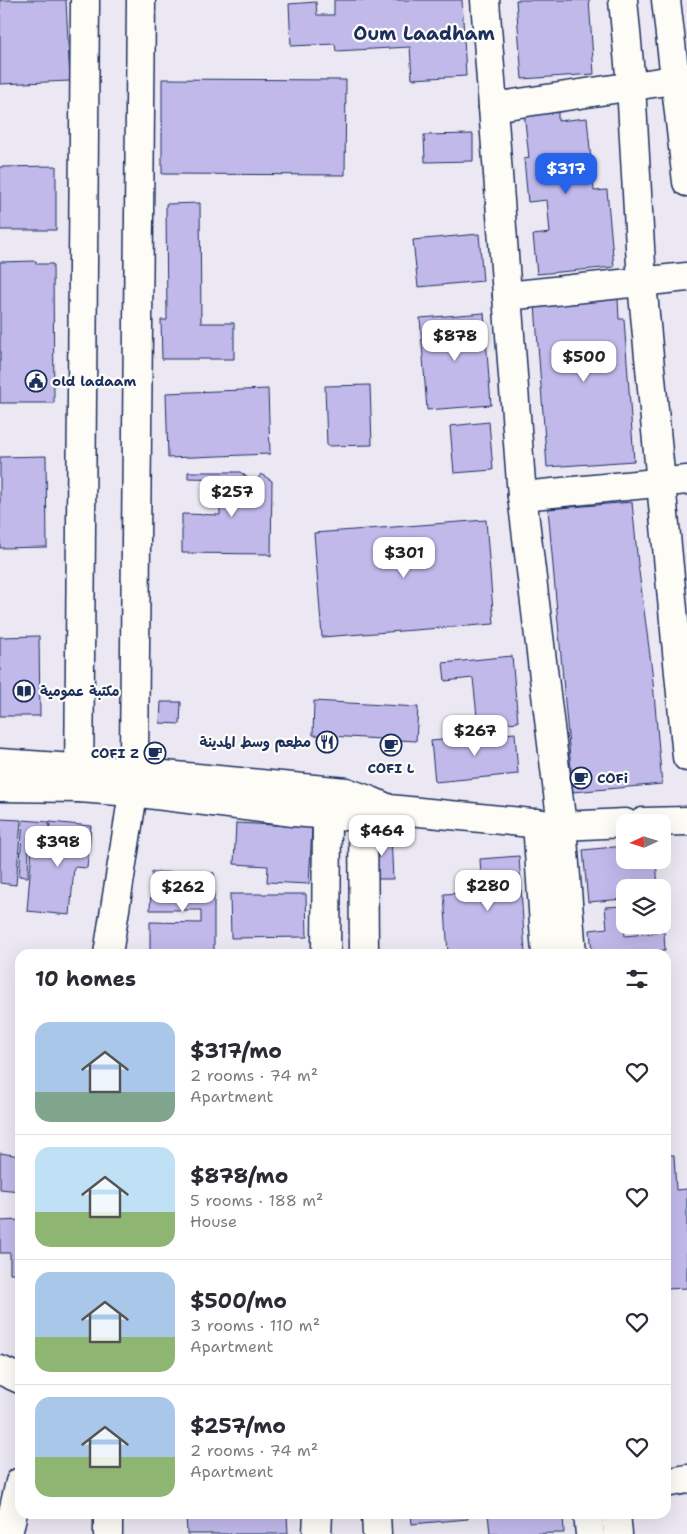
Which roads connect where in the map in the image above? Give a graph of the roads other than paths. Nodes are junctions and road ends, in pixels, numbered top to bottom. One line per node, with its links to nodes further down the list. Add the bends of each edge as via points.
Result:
1 (85, 0): 18 (street)
2 (141, 0): 19 (street)
3 (485, 0): 8 (street)
4 (623, 0): 7 (street)
5 (666, 0): 6 (street)
6 (681, 78): 7 (street); 9 (street)
7 (631, 85): 8 (street); 11 (street)
8 (493, 107): 12 (street)
9 (687, 182)
10 (687, 277): 11 (street)
11 (642, 283): 12 (street); 14 (street)
12 (507, 296): 15 (street)
13 (687, 480): 14 (street)
14 (660, 483): 15 (street); 16 (street)
15 (522, 496): 27 (street)
16 (687, 757)
17 (0, 764): 18 (street)
18 (80, 779): 19 (street); 20 (street)
19 (133, 782): 21 (street, via 346,792); 22 (street, via 293,812); 28 (street)
20 (0, 787)
21 (389, 809): 23 (street); 27 (street)
22 (327, 815): 23 (street); 29 (street)
23 (362, 816): 30 (street)
24 (671, 821): 25 (street)
25 (687, 821)
26 (616, 823): 27 (street)
27 (549, 824): 31 (street); 32 (street)
28 (109, 949)
29 (326, 949)
30 (364, 949)
31 (546, 949)
32 (571, 949)
33 (0, 1370): 34 (street)
34 (15, 1377)
35 (687, 1479): 36 (street)
36 (671, 1482)
37 (15, 1504): 43 (street)
38 (108, 1519): 44 (street)
39 (318, 1519): 45 (street)
40 (376, 1519): 46 (street)
41 (588, 1519): 47 (street)
42 (616, 1519): 48 (street)
43 (8, 1534)
44 (108, 1534)
45 (317, 1534)
46 (377, 1534)
47 (590, 1534)
48 (618, 1534)

